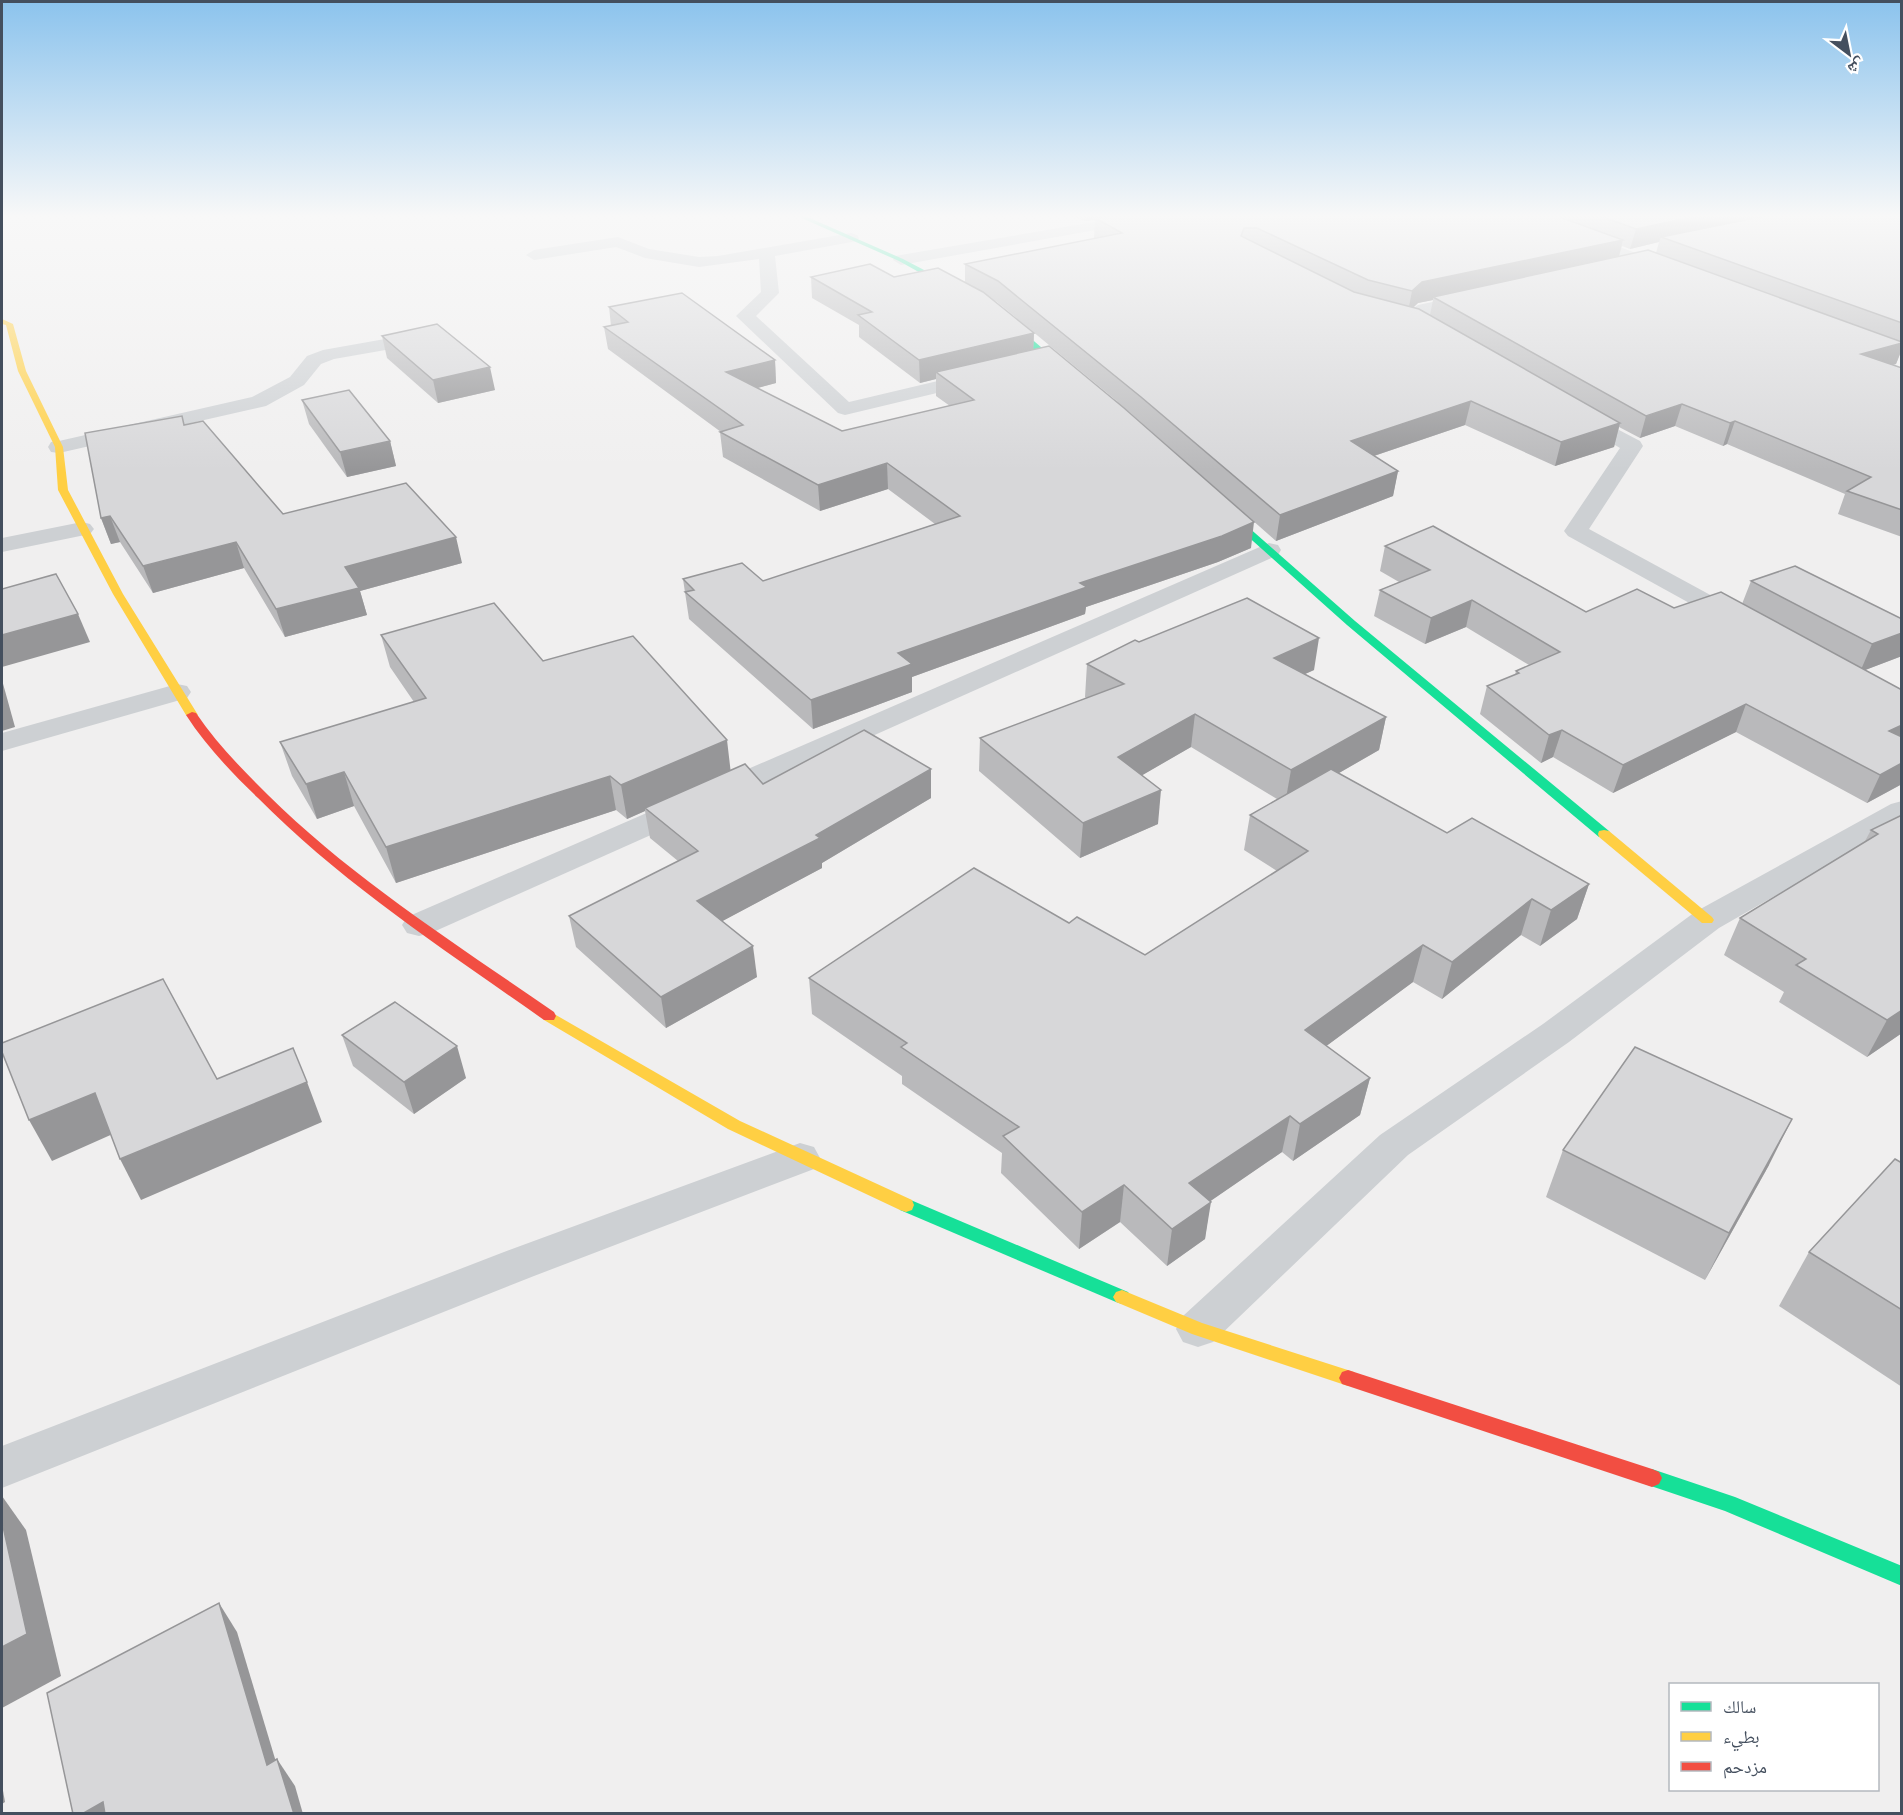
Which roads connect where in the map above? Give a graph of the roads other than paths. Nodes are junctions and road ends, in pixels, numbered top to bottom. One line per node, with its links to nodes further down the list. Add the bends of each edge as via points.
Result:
1 (762, 301): 11 (street, via 745,316 845,409)
2 (976, 301): 9 (street)
3 (1463, 301): 6 (street, via 1424,309 1417,319)
4 (1401, 319): 6 (street)
5 (2, 321): 14 (street, via 9,324 22,371)
6 (1423, 325): 8 (street)
7 (434, 337): 14 (street, via 330,354 314,360 297,381 260,402)
8 (1461, 347)
9 (1052, 360): 10 (street); 12 (street)
10 (1029, 365)
11 (995, 374)
12 (1087, 390)
13 (1560, 405): 19 (street, via 1632,446 1576,531)
14 (59, 447): 16 (street, via 63,490)
15 (1208, 496): 18 (street)
16 (82, 529): 17 (street); 20 (street)
17 (2, 545)
18 (1269, 550): 23 (street); 24 (street)
19 (1765, 635)
20 (177, 692): 21 (street); 24 (street, via 202,732 271,806 370,891)
21 (2, 742)
22 (1902, 810): 23 (street)
23 (1707, 920): 26 (street, via 1556,1033 1394,1145)
24 (419, 925): 25 (street, via 565,1027 734,1125)
25 (800, 1158): 26 (street); 27 (street)
26 (1198, 1329): 28 (street, via 1728,1503)
27 (2, 1467)
28 (1902, 1575)

